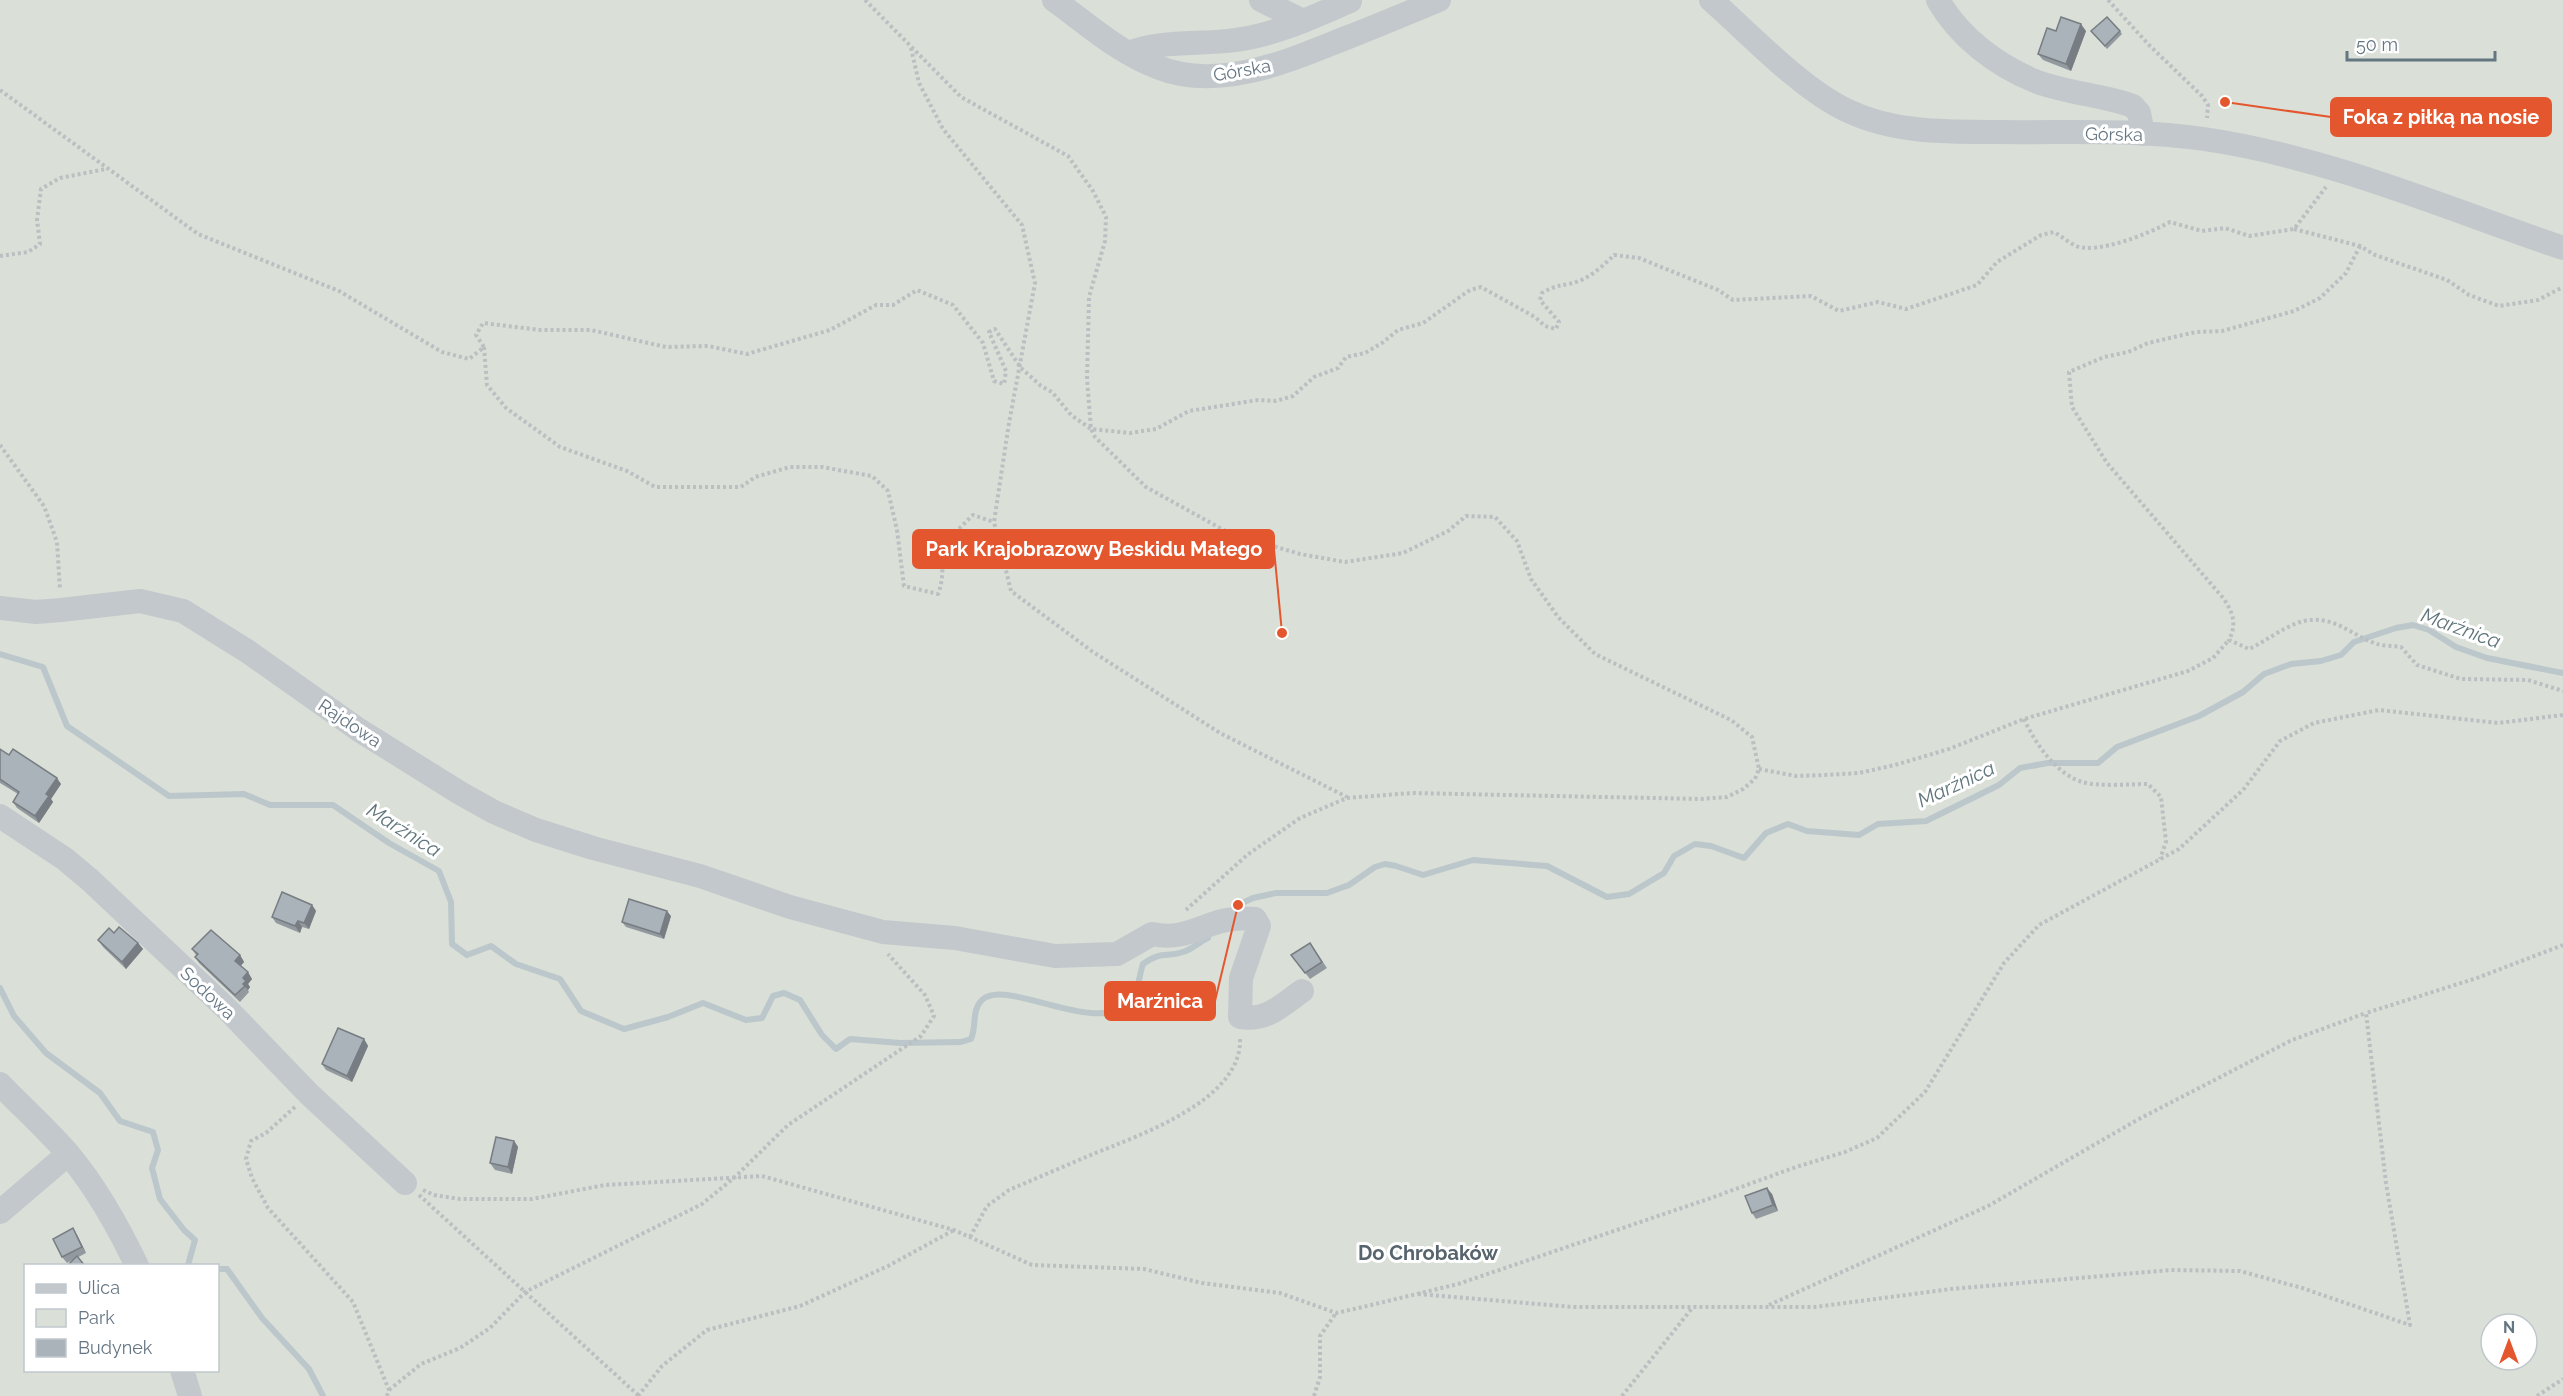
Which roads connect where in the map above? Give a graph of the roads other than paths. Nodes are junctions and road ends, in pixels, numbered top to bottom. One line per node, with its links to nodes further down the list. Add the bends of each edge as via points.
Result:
1 (1054, 0): 8 (street, Górska)
2 (1261, 0): 7 (street)
3 (1711, 0): 9 (street, Górska, via 1809,87 1844,109 1882,123 1946,132)
4 (1938, 0): 9 (street, via 1961,33 2014,70 2036,81 2133,106 2139,113)
5 (1350, 1): 7 (street)
6 (1436, 1): 8 (street, Górska, via 1287,61 1245,72 1184,75)
7 (1303, 21): 8 (street, via 1238,40 1149,47)
8 (1129, 53)
9 (2144, 134): 10 (street, Górska, via 2203,138 2341,171)
10 (2553, 245)
11 (0, 608): 13 (street, Rajdowa, via 36,612 141,601 183,610 359,730 494,812 536,830 700,876 790,907 883,932 955,938 1055,956 1117,954 1152,934 1188,935 1214,923 1255,919 1260,926 1241,978 1240,1017 1268,1015)
12 (0, 816): 16 (street, Sodowa, via 90,880)
13 (1302, 991)
14 (0, 1084): 15 (street)
15 (68, 1154): 17 (street); 18 (street, via 114,1219)
16 (405, 1183)
17 (0, 1212)
18 (136, 1264)
19 (182, 1372): 20 (street)
20 (190, 1396)

